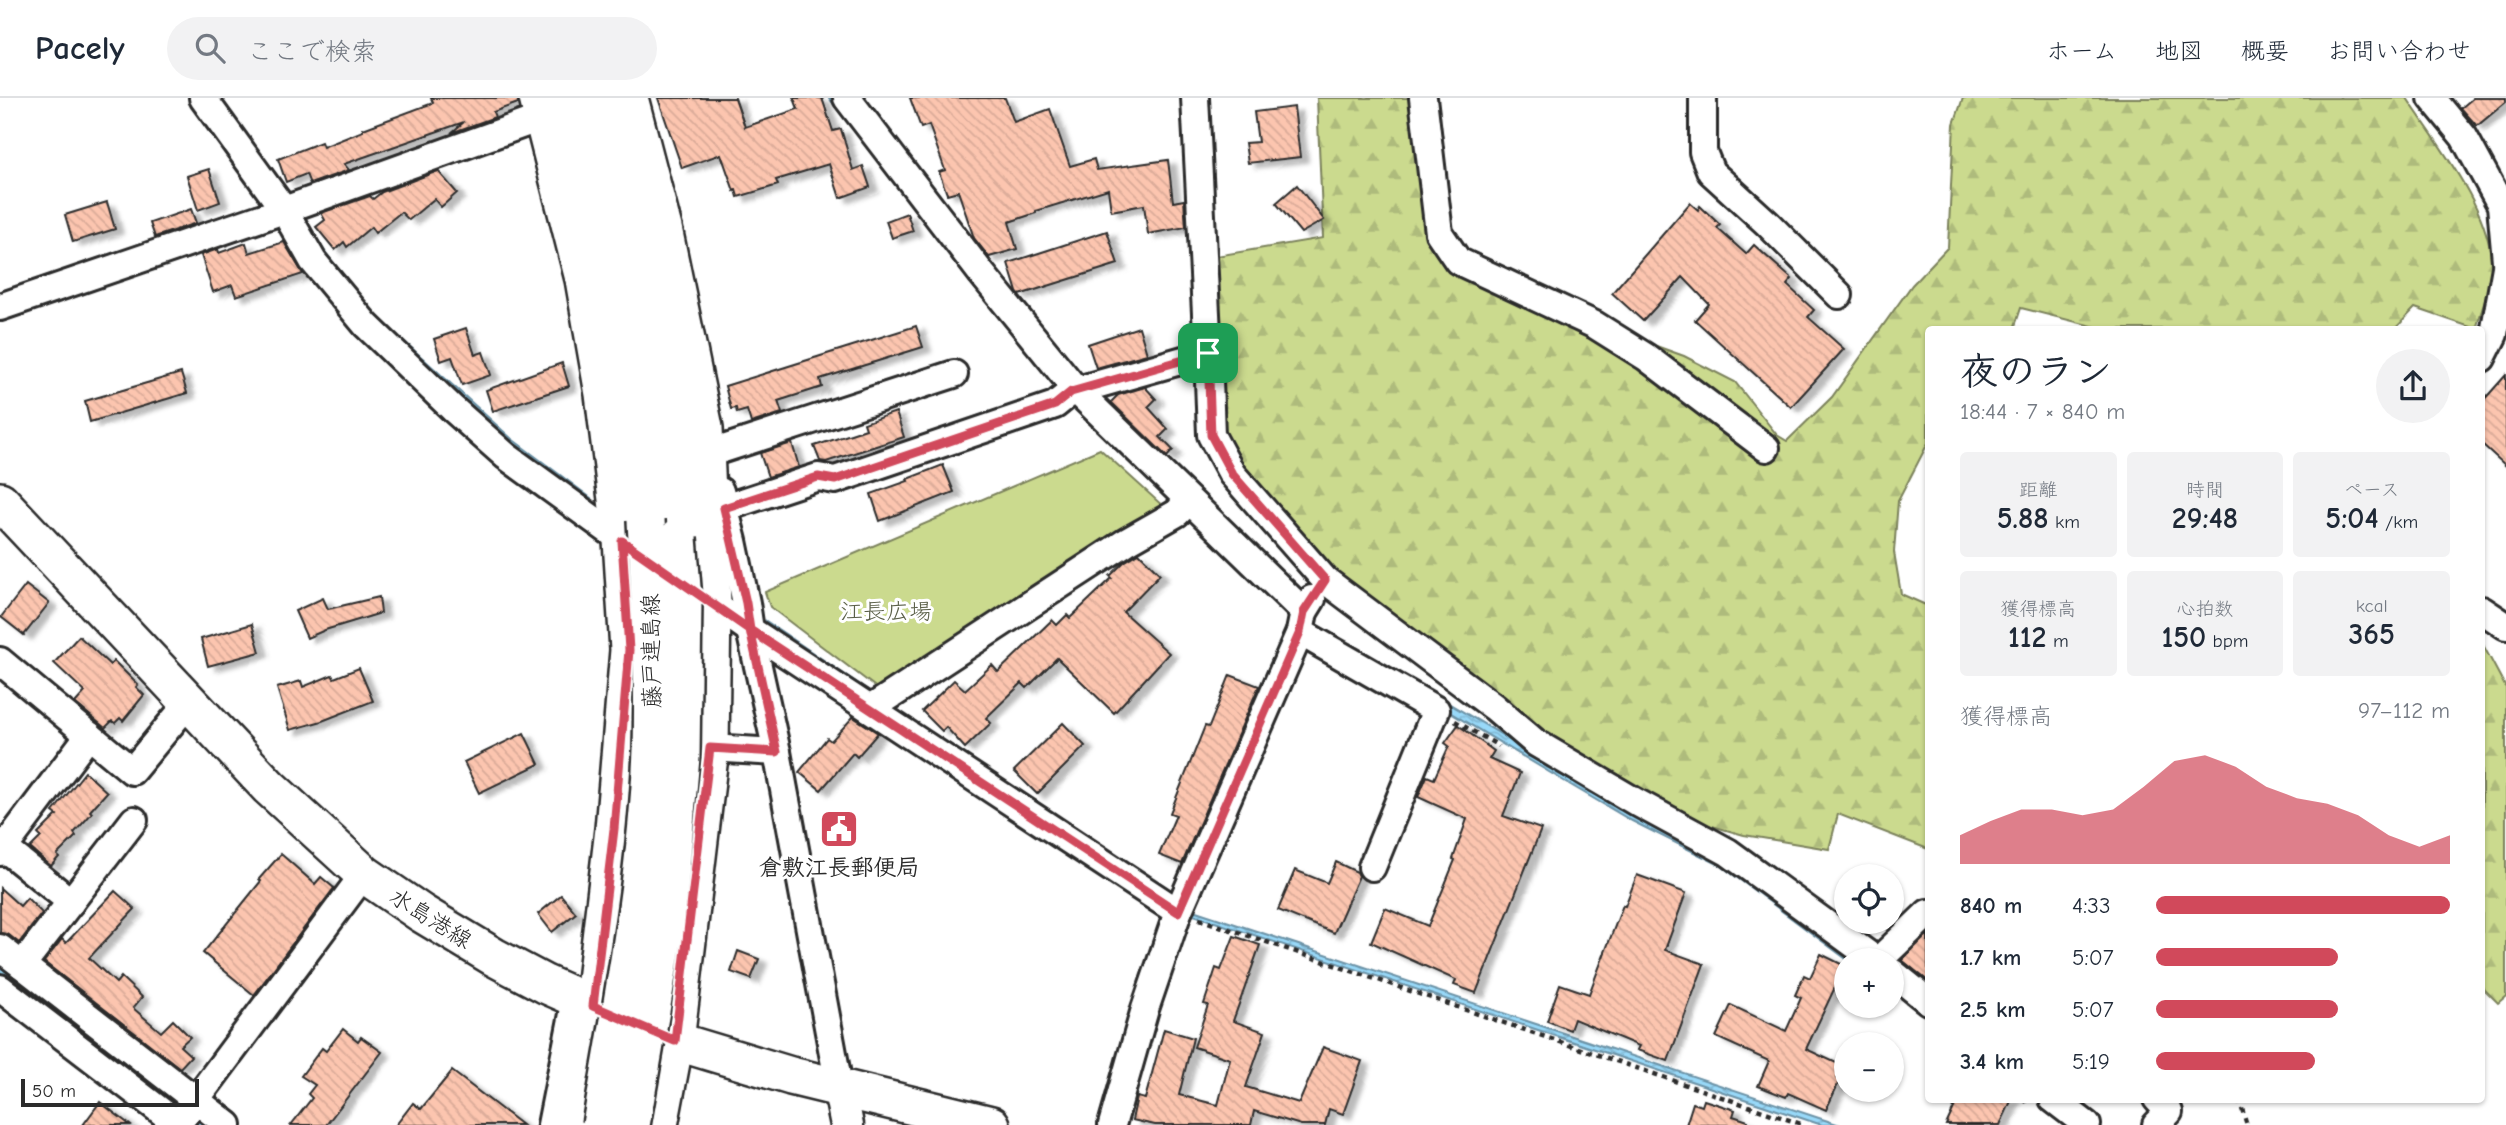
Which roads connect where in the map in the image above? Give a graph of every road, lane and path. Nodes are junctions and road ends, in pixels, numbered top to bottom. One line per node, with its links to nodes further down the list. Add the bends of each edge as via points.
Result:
1 (203, 98): 11 (street)
2 (594, 98): 63 (main road, 藤戸連島線, bridge, via 642,271 664,388 683,600 681,757 666,923)
3 (629, 98): 20 (main road, via 663,228)
4 (847, 98): 19 (street)
5 (1195, 98): 17 (street)
6 (1423, 98): 21 (street, via 1439,233 1458,261 1595,324)
7 (1703, 98): 14 (street, via 1703,152 1711,172)
8 (2432, 98): 10 (street, via 2464,138)
9 (548, 104): 11 (street); 25 (main road, 藤戸連島線, via 584,169 609,277 638,425)
10 (2503, 202): 12 (street)
11 (289, 209): 15 (street); 25 (street, via 313,261 375,334 453,409 506,456)
12 (2506, 261)
13 (2506, 267): 16 (street, via 2494,334)
14 (1839, 295)
15 (0, 307)
16 (2485, 352)
17 (1208, 353): 19 (street); 26 (street, via 1211,435 1232,474)
18 (954, 374): 20 (street)
19 (1071, 394): 23 (street); 24 (street, via 1055,405 835,480 818,477)
20 (708, 441): 24 (street); 27 (main road)
21 (1766, 448)
22 (0, 501): 33 (main road, 水島港線)
23 (1185, 505): 29 (street); 34 (street)
24 (724, 508): 31 (street)
25 (634, 531): 27 (street); 52 (main road, via 614,829); 62 (main road, 藤戸連島線, bridge, via 653,653 652,752 644,850)
26 (1325, 580): 29 (street); 46 (street, via 1536,743 1728,852)
27 (712, 603): 31 (street); 36 (main road)
28 (2485, 612): 30 (street)
29 (1302, 621): 40 (street, via 1436,710); 43 (street)
30 (2506, 626)
31 (750, 630): 34 (street); 37 (street)
32 (0, 661): 35 (street)
33 (189, 702): 35 (street, via 132,771); 41 (main road, 水島港線, via 269,787)
34 (875, 706): 43 (street)
35 (89, 735): 39 (street)
36 (710, 748): 37 (street); 53 (main road)
37 (777, 752): 54 (street)
38 (134, 820): 42 (street)
39 (2, 850): 42 (street)
40 (1372, 867)
41 (363, 874): 52 (main road, 水島港線, via 494,957); 58 (street)
42 (71, 902): 48 (street)
43 (1180, 908): 68 (street); 69 (path)
44 (1925, 915): 47 (street)
45 (0, 948): 48 (street)
46 (1859, 948)
47 (1891, 948)
48 (22, 965): 58 (street)
49 (1904, 981): 51 (street)
50 (0, 988): 58 (street)
51 (1925, 997)
52 (584, 1002): 53 (main road, 水島港線); 60 (street); 61 (main road)
53 (675, 1041): 54 (main road, 水島港線); 64 (main road); 65 (street)
54 (839, 1086): 66 (street); 67 (main road, 水島港線)
55 (2058, 1103): 70 (street)
56 (2161, 1103): 71 (street, via 2169,1112)
57 (2240, 1103): 72 (path)
58 (184, 1116): 59 (street)
59 (228, 1125)
60 (551, 1125)
61 (572, 1125)
62 (601, 1125)
63 (631, 1125)
64 (659, 1125)
65 (671, 1125)
66 (847, 1125)
67 (991, 1125)
68 (1112, 1125)
69 (1804, 1125)
70 (2087, 1125)
71 (2156, 1125)
72 (2247, 1125)

